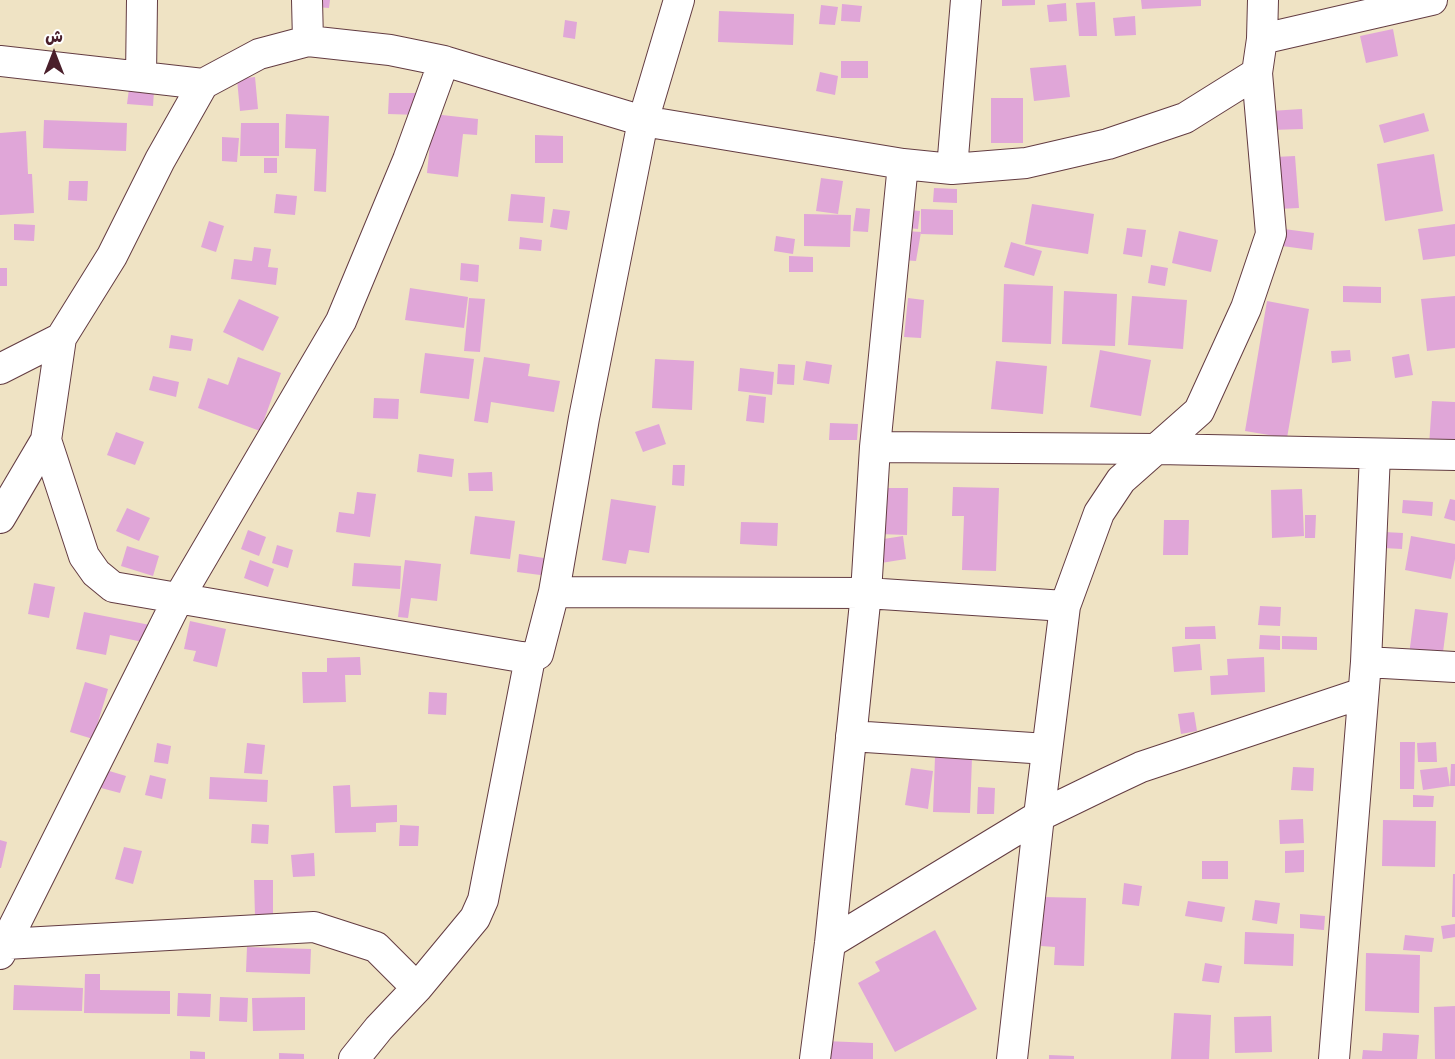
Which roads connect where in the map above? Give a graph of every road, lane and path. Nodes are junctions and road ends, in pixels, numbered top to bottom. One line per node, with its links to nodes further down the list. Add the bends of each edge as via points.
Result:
1 (142, 0): 12 (street)
2 (307, 0): 8 (street)
3 (679, 0): 14 (street)
4 (966, 0): 16 (street)
5 (1263, 0): 7 (street)
6 (1432, 0): 7 (street)
7 (1262, 39): 11 (street)
8 (308, 41): 10 (street, via 390,50); 13 (street, via 259,54)
9 (0, 61): 12 (street)
10 (444, 61): 14 (street); 27 (street, via 341,321)
11 (1257, 73): 16 (street, via 1185,118 1108,144 1026,163); 21 (street, via 1270,234 1246,308 1199,411)
12 (141, 77): 13 (street)
13 (203, 84): 17 (street, via 112,256)
14 (643, 121): 15 (street); 25 (street, via 584,418)
15 (903, 164): 16 (street); 20 (street)
16 (952, 169)
17 (61, 338): 18 (street); 19 (street)
18 (0, 369)
19 (46, 440): 24 (street); 27 (street, via 84,556 96,573 112,587)
20 (876, 447): 21 (street); 26 (street)
21 (1158, 449): 22 (street); 28 (street, via 1121,480 1100,513)
22 (1375, 454): 23 (street); 30 (street)
23 (1455, 455)
24 (0, 518)
25 (555, 592): 26 (street); 29 (street, via 538,654)
26 (866, 593): 28 (street); 33 (street)
27 (178, 599): 29 (street); 37 (street)
28 (1065, 606): 34 (street)
29 (530, 657): 38 (street, via 483,900 475,918)
30 (1366, 662): 31 (street); 32 (street)
31 (1455, 667)
32 (1363, 693): 35 (street, via 1141,767); 42 (street)
33 (851, 736): 34 (street); 36 (street)
34 (1047, 748): 35 (street)
35 (1039, 816): 36 (street); 41 (street)
36 (830, 943): 40 (street)
37 (3, 949): 38 (street, via 314,927 376,947)
38 (417, 988): 39 (street)
39 (354, 1059)
40 (815, 1059)
41 (1012, 1059)
42 (1334, 1059)

